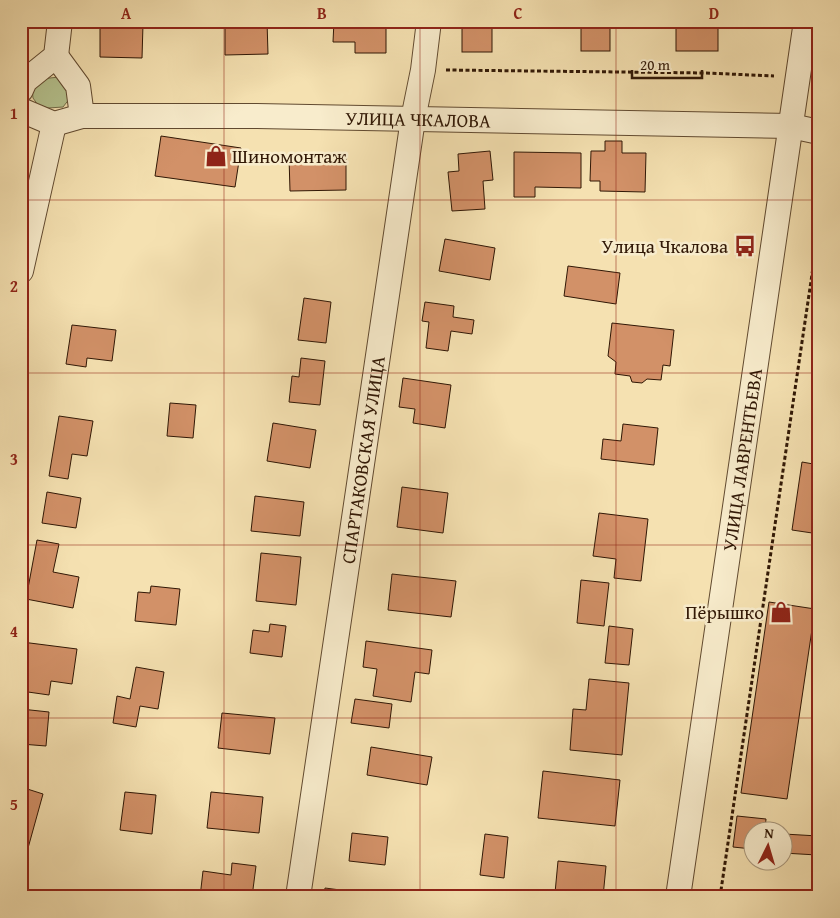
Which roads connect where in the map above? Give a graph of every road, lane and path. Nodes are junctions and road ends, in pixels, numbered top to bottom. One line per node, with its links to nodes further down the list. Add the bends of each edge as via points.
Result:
1 (60, 21): 4 (street)
2 (429, 21): 5 (street, СПАРТАКОВСКАЯ УЛИЦА)
3 (806, 21): 6 (street, УЛИЦА ЛАВРЕНТЬЕВА)
4 (56, 56): 7 (street, via 26,81); 9 (street, via 78,86)
5 (423, 70): 6 (path); 10 (street, СПАРТАКОВСКАЯ УЛИЦА)
6 (798, 77): 12 (street, УЛИЦА ЛАВРЕНТЬЕВА)
7 (21, 90)
8 (21, 110): 11 (street)
9 (82, 116): 10 (street, УЛИЦА ЧКАЛОВА); 11 (street, УЛИЦА ЧКАЛОВА)
10 (413, 119): 12 (street, УЛИЦА ЧКАЛОВА); 16 (street, СПАРТАКОВСКАЯ УЛИЦА)
11 (54, 124): 15 (street)
12 (791, 126): 13 (street, УЛИЦА ЧКАЛОВА); 17 (street, УЛИЦА ЛАВРЕНТЬЕВА)
13 (819, 132)
14 (819, 227): 18 (path)
15 (21, 271)
16 (298, 897)
17 (678, 897)
18 (720, 897)

